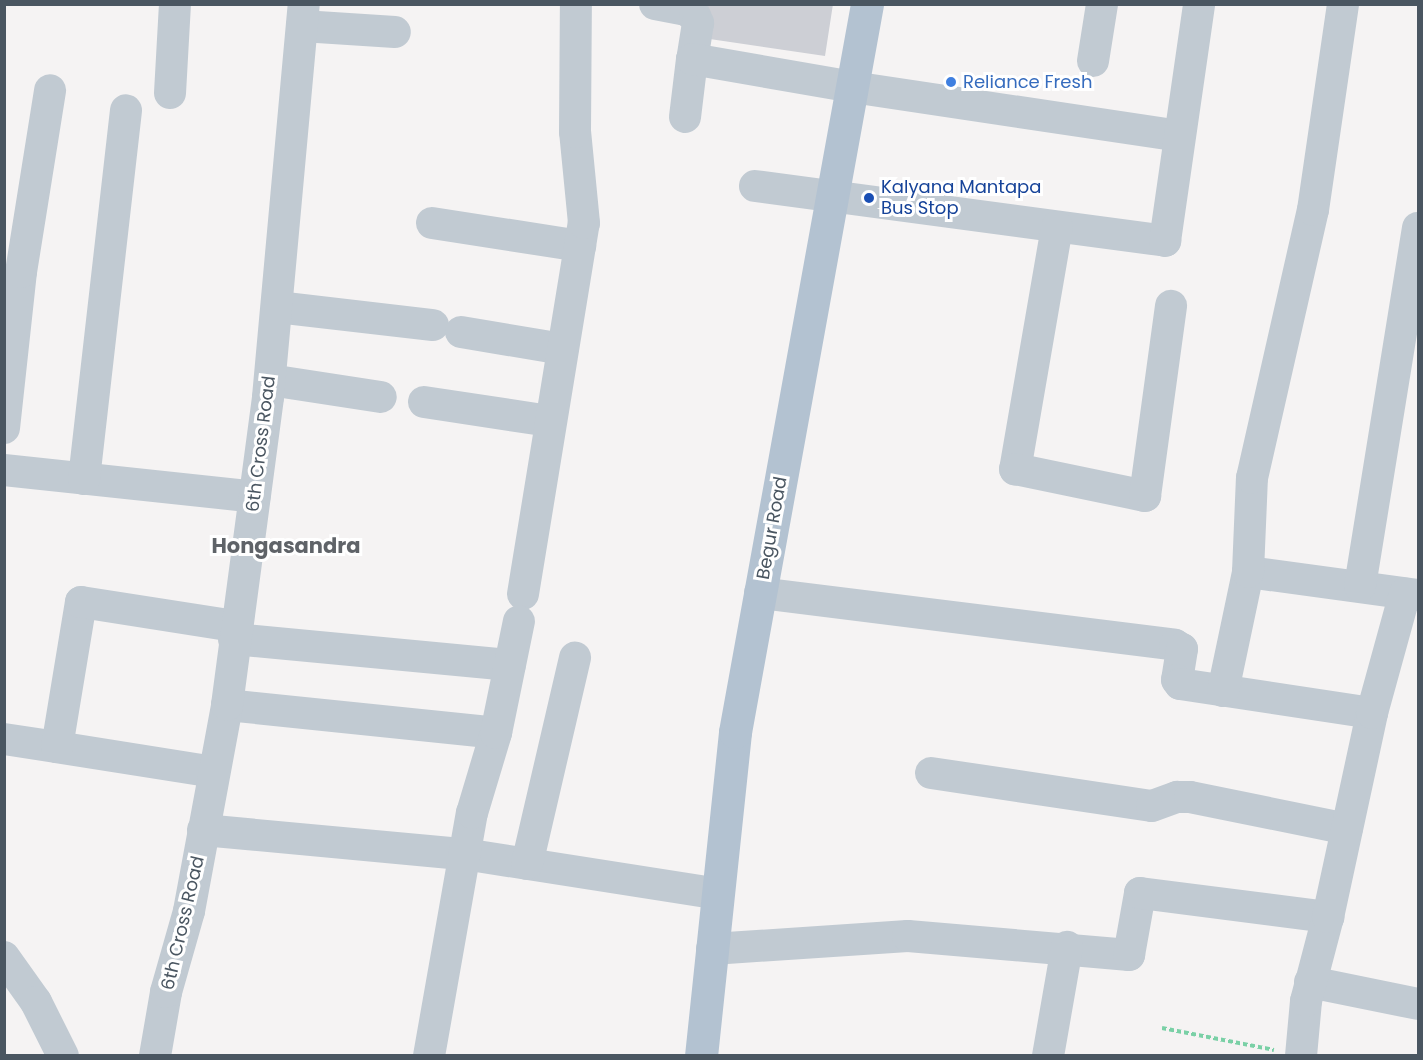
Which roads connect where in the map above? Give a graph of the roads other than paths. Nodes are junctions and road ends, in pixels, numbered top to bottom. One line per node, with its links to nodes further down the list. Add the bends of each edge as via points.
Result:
1 (175, 4): 14 (street)
2 (576, 4): 23 (street, via 575,132 584,223)
3 (655, 4): 10 (street, via 686,10 694,16 698,23)
4 (867, 4): 12 (main road, Begur Road)
5 (1102, 4): 11 (street)
6 (1199, 4): 17 (street)
7 (1343, 4): 36 (street, via 1313,210 1252,478)
8 (303, 15): 9 (street); 26 (street, 6th Cross Road)
9 (395, 32)
10 (692, 59): 12 (street); 16 (street)
11 (1093, 61)
12 (852, 87): 17 (street); 19 (main road, Begur Road)
13 (50, 90): 24 (street)
14 (170, 93)
15 (126, 110): 34 (street)
16 (685, 117)
17 (1178, 136): 21 (street, via 1165,241)
18 (755, 186): 19 (street)
19 (831, 196): 21 (street); 38 (main road, Begur Road)
20 (432, 223): 23 (street)
21 (1057, 227): 25 (street, via 1015,469 1145,496)
22 (1419, 228): 37 (street)
23 (580, 246): 27 (street)
24 (13, 271): 32 (street)
25 (1172, 306)
26 (277, 307): 27 (street, via 447,329); 28 (street, 6th Cross Road)
27 (562, 349): 31 (street)
28 (270, 380): 29 (street); 35 (street, 6th Cross Road)
29 (381, 397)
30 (424, 402): 31 (street)
31 (550, 421): 42 (street)
32 (4, 428)
33 (4, 470): 34 (street)
34 (84, 479): 35 (street)
35 (255, 497): 40 (street, 6th Cross Road)
36 (1248, 572): 37 (street); 43 (street)
37 (1360, 586): 39 (street)
38 (760, 593): 43 (street, via 1175,645 1182,649 1178,682); 55 (main road, Begur Road, via 735,732)
39 (1412, 594): 45 (street)
40 (234, 633): 42 (street); 44 (street, 6th Cross Road); 48 (street, via 81,603)
41 (575, 657): 54 (street)
42 (510, 665): 46 (street)
43 (1223, 691): 45 (street)
44 (227, 705): 46 (street); 49 (street, 6th Cross Road)
45 (1371, 713): 51 (street)
46 (495, 733): 53 (street)
47 (4, 739): 48 (street)
48 (57, 747): 49 (street)
49 (214, 772): 52 (street, 6th Cross Road)
50 (931, 772): 51 (street, via 1152,806 1190,797)
51 (1347, 829): 56 (street)
52 (203, 830): 53 (street); 64 (street, 6th Cross Road, via 189,911 166,992)
53 (464, 854): 54 (street); 65 (street)
54 (527, 864): 55 (street)
55 (718, 894): 58 (main road, Begur Road)
56 (1328, 917): 57 (street, via 1140,893 1129,955); 60 (street)
57 (1067, 947): 58 (street, via 908,936); 67 (street)
58 (712, 949): 66 (main road, Begur Road)
59 (4, 957): 63 (street, via 36,1002)
60 (1310, 982): 61 (street); 62 (street)
61 (1419, 1004)
62 (1301, 1055)
63 (63, 1056)
64 (154, 1056)
65 (429, 1056)
66 (701, 1056)
67 (1048, 1056)

